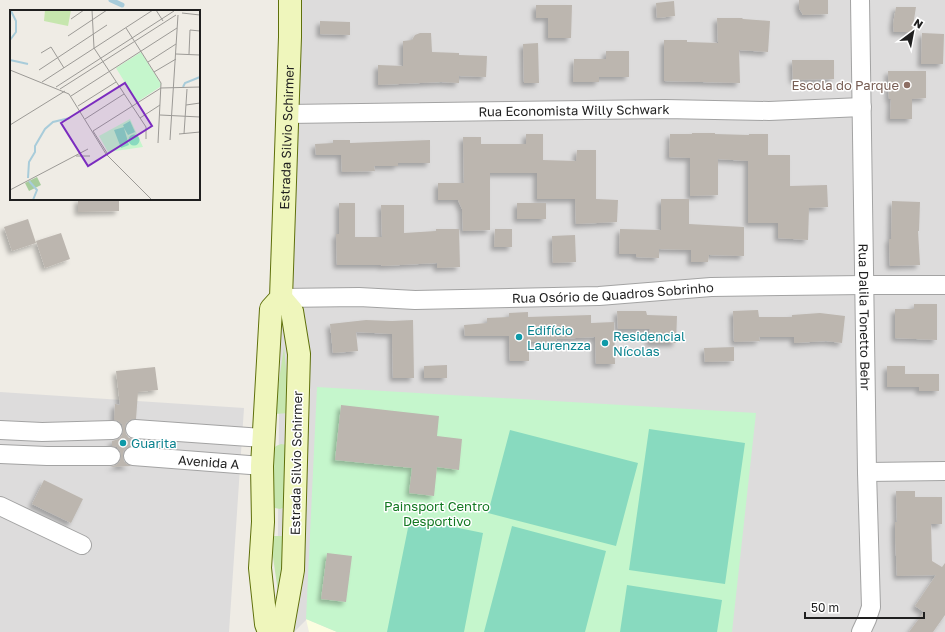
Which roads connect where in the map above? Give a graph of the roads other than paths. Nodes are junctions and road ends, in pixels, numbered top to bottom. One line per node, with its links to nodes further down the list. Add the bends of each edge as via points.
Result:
1 (290, 0): 4 (street, Estrada Silvio Schirmer)
2 (860, 0): 3 (street, Rua Dalila Tonetto Behr)
3 (862, 107): 4 (street, Rua Economista Willy Schwark, via 769,111 665,109); 5 (street, Rua Dalila Tonetto Behr)
4 (287, 114): 7 (street, Estrada Silvio Schirmer)
5 (864, 285): 6 (street, Rua Osório de Quadros Sobrinho); 7 (street, Rua Osório de Quadros Sobrinho, via 711,287 599,296 439,300); 22 (street, Rua Dalila Tonetto Behr)
6 (945, 285)
7 (281, 298): 13 (street, via 271,309); 14 (street, Estrada Silvio Schirmer, via 292,311 299,354)
8 (135, 429): 12 (street)
9 (0, 430): 10 (street)
10 (91, 430): 11 (street); 16 (street)
11 (113, 430)
12 (172, 432): 13 (street); 19 (street)
13 (263, 438): 14 (street, via 284,437); 20 (street)
14 (297, 440): 25 (street, Estrada Silvio Schirmer)
15 (0, 454): 16 (street)
16 (91, 456): 17 (street)
17 (111, 456)
18 (133, 456): 19 (street, Avenida A)
19 (171, 459): 20 (street, Avenida A)
20 (262, 466): 24 (street)
21 (945, 471): 22 (street)
22 (867, 472): 29 (street, Rua Dalila Tonetto Behr, via 871,607)
23 (0, 506): 26 (street)
24 (263, 522): 25 (street, via 274,526); 27 (street, via 260,568)
25 (295, 526): 28 (street, Estrada Silvio Schirmer, via 293,570)
26 (82, 545)
27 (269, 632)
28 (282, 632)
29 (861, 632)

